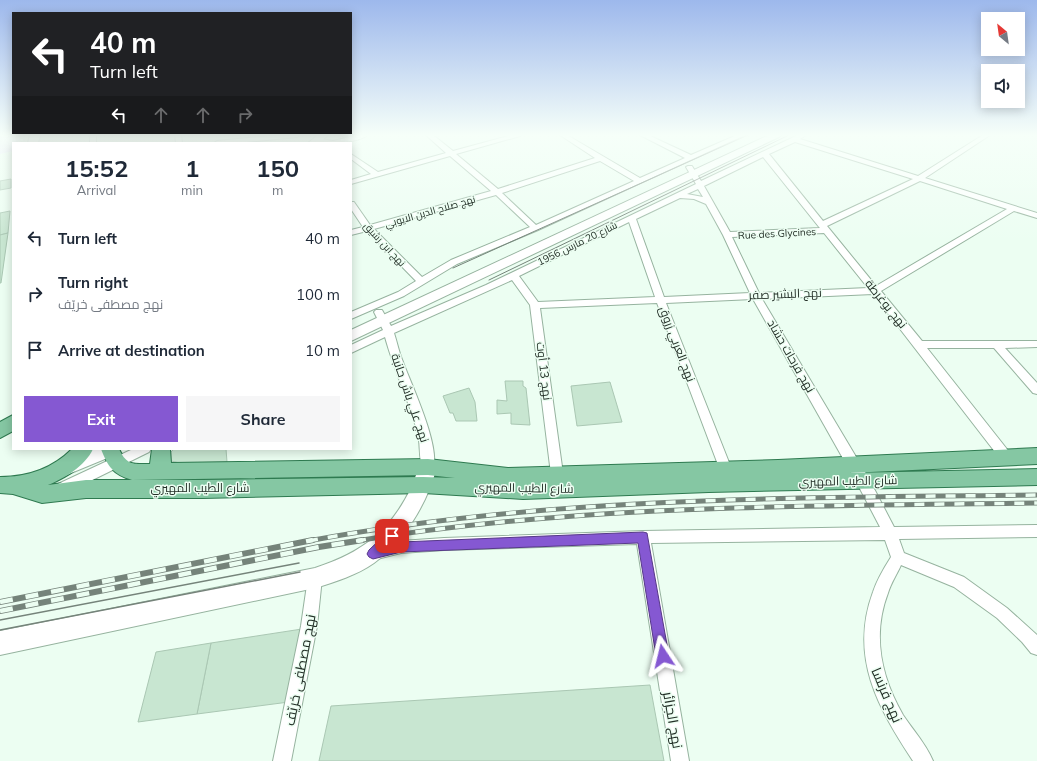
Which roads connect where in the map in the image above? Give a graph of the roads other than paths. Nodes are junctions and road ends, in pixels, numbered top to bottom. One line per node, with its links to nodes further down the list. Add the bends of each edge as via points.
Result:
1 (371, 171): 10 (street)
2 (392, 171): 10 (street)
3 (472, 171): 14 (street)
4 (562, 171): 14 (street, نهج صلاح الدين الايوبي)
5 (622, 171): 12 (street)
6 (694, 171): 12 (street, شارع 20 مارس 1956); 15 (street, شارع 20 مارس 1956); 16 (street, نهج فرحات حشاد); 33 (main road, شارع 20 مارس 1956)
7 (778, 171): 22 (street, نهج يوغرطة)
8 (892, 171): 11 (street)
9 (932, 171): 11 (street, Rue des Glycines)
10 (377, 175): 13 (street)
11 (919, 179): 18 (street); 22 (street, Rue des Glycines)
12 (639, 181): 21 (street, شارع 20 مارس 1956)
13 (352, 182)
14 (496, 192): 21 (street); 23 (street, نهج صلاح الدين الايوبي)
15 (676, 195): 16 (street, via 695,197); 20 (street, شارع 20 مارس 1956)
16 (710, 203): 25 (street, نهج فرحات حشاد)
17 (352, 205): 23 (street, نهج ابن رشيق)
18 (1013, 209): 19 (street); 28 (street, نهج البشير صفر)
19 (1037, 216)
20 (631, 217): 26 (street, شارع 20 مارس 1956); 30 (street, نهج العربي زروق)
21 (535, 228): 27 (street, شارع 20 مارس 1956, via 454,262)
22 (824, 228): 25 (street, Rue des Glycines); 28 (street, نهج يوغرطة)
23 (369, 229): 24 (street, نهج صلاح الدين الايوبي); 27 (street, نهج ابن رشيق)
24 (352, 233)
25 (727, 235): 29 (street, نهج فرحات حشاد)
26 (513, 276): 31 (street, نهج 13 أوت); 33 (street, شارع 20 مارس 1956)
27 (421, 281): 32 (street, شارع 20 مارس 1956, via 401,294)
28 (874, 291): 29 (street, نهج البشير صفر); 38 (street, نهج يوغرطة)
29 (756, 296): 30 (street, نهج البشير صفر); 54 (street, نهج فرحات حشاد)
30 (660, 299): 31 (street, نهج البشير صفر); 52 (street, نهج العربي زروق)
31 (535, 305): 55 (street, نهج 13 أوت)
32 (352, 316)
33 (384, 321): 34 (main road, شارع 20 مارس 1956); 35 (main road); 39 (street, شارع 20 مارس 1956); 56 (street, نهج علي باش حانبة, via 424,434 427,447)
34 (352, 325)
35 (352, 335)
36 (996, 344): 37 (street); 38 (street); 40 (street)
37 (1037, 344)
38 (920, 345): 50 (street, نهج يوغرطة)
39 (352, 348)
40 (1037, 390)
41 (12, 418): 42 (main road)
42 (0, 422)
43 (12, 423): 44 (main road)
44 (0, 431)
45 (83, 450): 51 (main road)
46 (134, 450): 48 (street)
47 (161, 450): 53 (main road, via 160,466)
48 (112, 452): 51 (main road); 53 (main road, شارع الطيب المهيري, via 122,469 132,472); 59 (street, via 61,489)
49 (1037, 456): 50 (main road, شارع الطيب المهيري)
50 (1006, 457): 54 (main road, شارع الطيب المهيري)
51 (60, 469): 58 (main road, via 40,479)
52 (726, 470): 54 (main road, شارع الطيب المهيري); 55 (main road, شارع الطيب المهيري)
53 (168, 472): 56 (main road, شارع الطيب المهيري)
54 (859, 473): 56 (main road, شارع الطيب المهيري, via 523,490); 57 (main road, شارع الطيب المهيري); 61 (street, نهج فرحات حشاد)
55 (557, 474): 56 (main road, شارع الطيب المهيري)
56 (425, 476): 59 (main road, شارع الطيب المهيري, via 210,489 86,489); 63 (main road, via 412,506 392,536)
57 (1037, 477)
58 (6, 485): 59 (main road, شارع الطيب المهيري)
59 (47, 493)
60 (1037, 532): 61 (street)
61 (890, 533): 62 (street); 64 (street)
62 (643, 537): 63 (street, via 401,547); 69 (street, نهج الجزائر)
63 (373, 554): 65 (main road, via 347,568)
64 (898, 557): 67 (street, via 959,582 1002,613); 70 (street, نهج فرنسا, via 881,592 870,633 870,649 881,688 890,708)
65 (315, 578): 66 (main road); 68 (street, نهج مصطفى خريّف, via 309,626)
66 (0, 644)
67 (1037, 647)
68 (282, 761)
69 (680, 761)
70 (924, 761)

